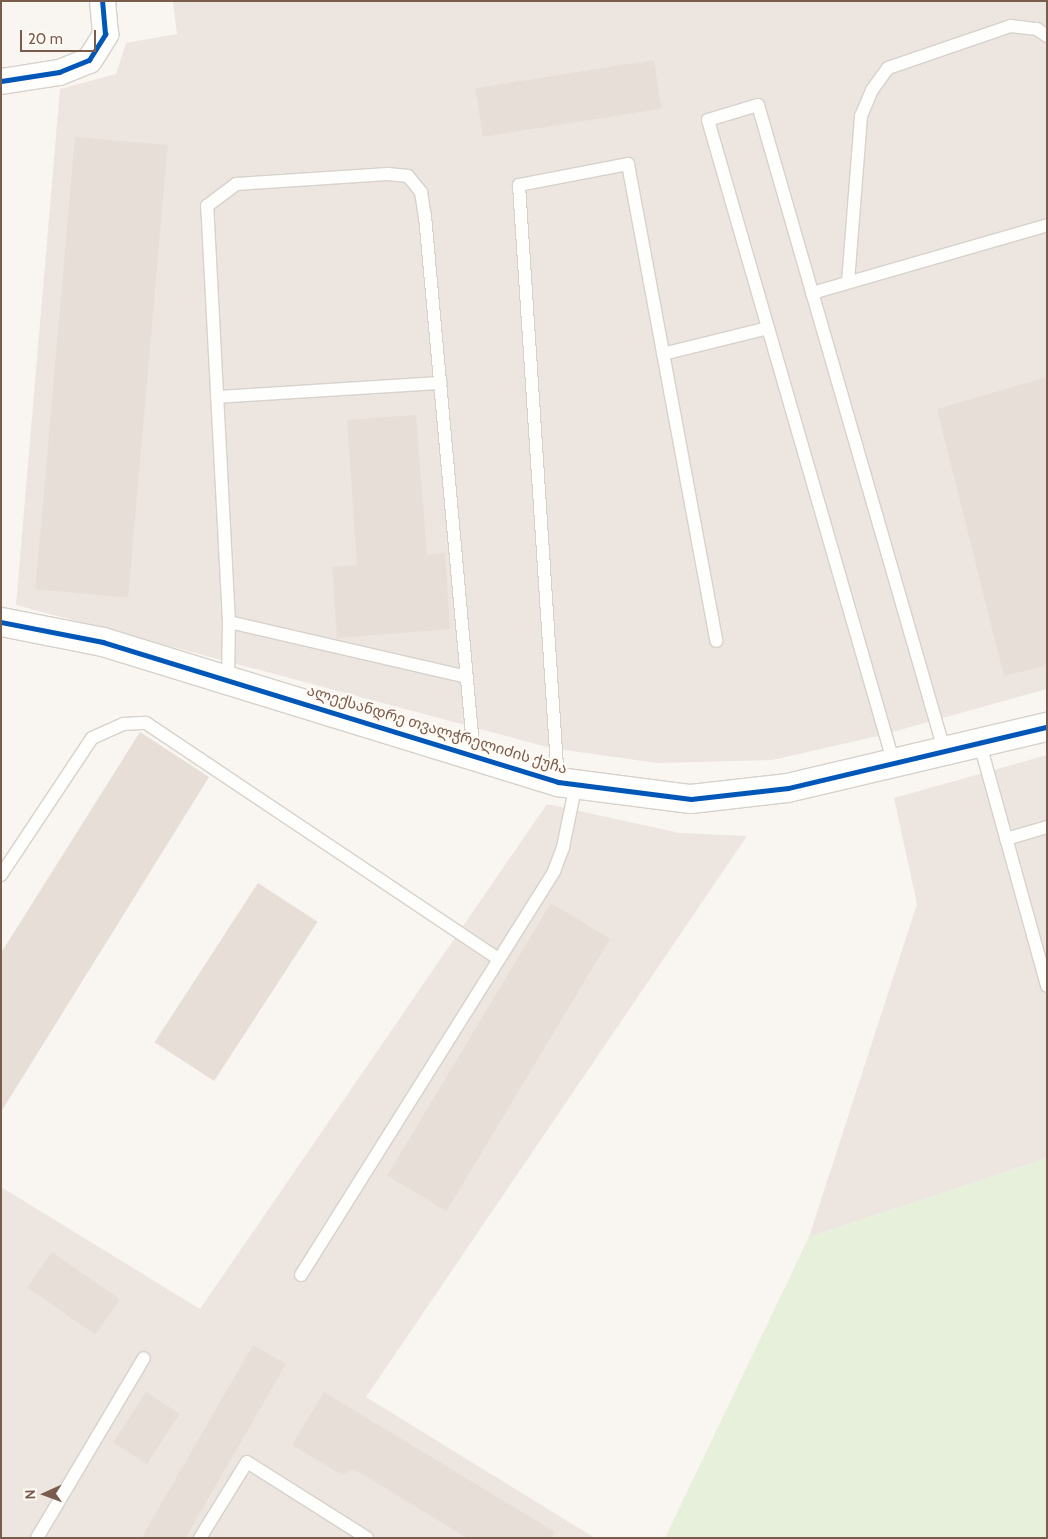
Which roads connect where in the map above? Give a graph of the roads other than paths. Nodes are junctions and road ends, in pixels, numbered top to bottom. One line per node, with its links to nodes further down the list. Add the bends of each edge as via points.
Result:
1 (102, 1): 3 (street, via 105,34 88,60 58,72)
2 (1047, 36): 5 (lane, via 1037,29 1011,26 888,68 872,90 861,116)
3 (1, 81)
4 (1047, 225): 5 (lane)
5 (848, 282): 6 (lane)
6 (812, 293): 7 (lane, via 758,105 708,120); 18 (lane)
7 (768, 328): 8 (lane); 20 (lane)
8 (663, 354): 13 (lane); 21 (lane, via 628,164 519,184)
9 (441, 383): 10 (lane); 10 (lane, via 421,192 408,176 388,174 236,184 207,206); 14 (lane)
10 (217, 397): 12 (lane)
11 (1, 622): 15 (street, ალექსანდრე თვალჭრელიძის ქუჩა, via 103,642)
12 (228, 622): 14 (lane); 15 (lane)
13 (716, 641)
14 (467, 677): 19 (lane)
15 (228, 679): 19 (street, ალექსანდრე თვალჭრელიძის ქუჩა)
16 (1047, 727): 17 (street, ალექსანდრე თვალჭრელიძის ქუჩა)
17 (980, 744): 18 (street, ალექსანდრე თვალჭრელიძის ქუჩა); 23 (lane)
18 (945, 753): 20 (street, ალექსანდრე თვალჭრელიძის ქუჩა)
19 (474, 756): 21 (street, ალექსანდრე თვალჭრელიძის ქუჩა)
20 (894, 765): 21 (street, ალექსანდრე თვალჭრელიძის ქუჩა, via 788,788 691,798)
21 (567, 783): 25 (lane, via 563,847 554,871)
22 (1047, 827): 23 (lane)
23 (1006, 839): 26 (lane)
24 (1, 875): 25 (lane, via 92,738 124,724 146,723)
25 (498, 959): 27 (lane)
26 (1047, 986)
27 (301, 1275)
28 (144, 1358): 29 (lane)
29 (37, 1538)
30 (200, 1538): 31 (lane, via 247,1462)
31 (367, 1538)

